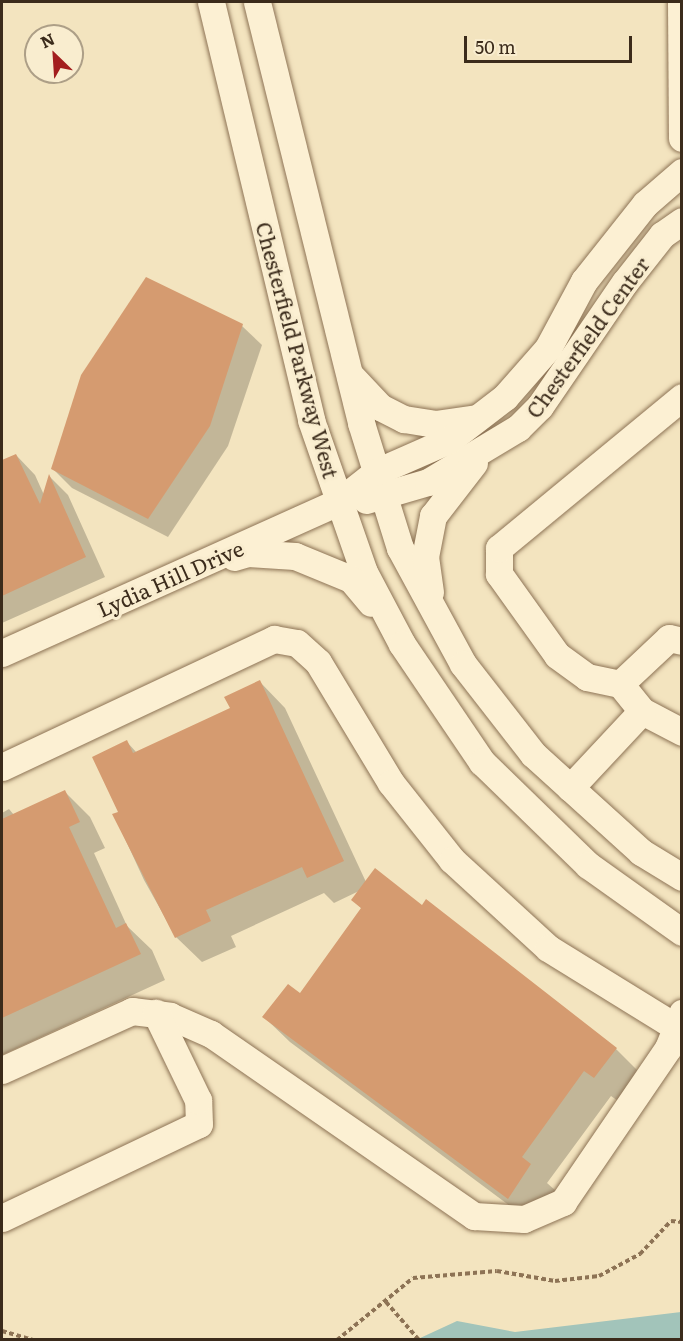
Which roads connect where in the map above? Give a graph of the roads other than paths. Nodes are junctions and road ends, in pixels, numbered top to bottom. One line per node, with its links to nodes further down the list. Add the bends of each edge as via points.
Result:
1 (211, 2): 13 (street, Chesterfield Parkway West, via 311,420)
2 (257, 2): 7 (street, Chesterfield Parkway West)
3 (681, 2): 4 (street)
4 (681, 138)
5 (681, 172): 9 (street, Chesterfield Center, via 645,204 584,281 548,348 505,397)
6 (681, 221): 10 (street, Chesterfield Center, via 662,235 625,282 540,406)
7 (348, 373): 9 (street, via 380,407 404,419 435,424); 11 (street, Chesterfield Parkway West)
8 (681, 397): 19 (street, via 499,548 499,574 557,656 587,677)
9 (478, 418): 11 (street, Chesterfield Center, via 449,440)
10 (491, 448): 12 (street, Chesterfield Center); 15 (street, via 433,516 425,557)
11 (376, 472): 12 (street, Chesterfield Parkway West); 13 (street, Chesterfield Center)
12 (384, 498): 13 (street, Chesterfield Center); 15 (street, Chesterfield Parkway West, via 400,548)
13 (338, 502): 14 (street, Lydia Hill Drive); 16 (street, Chesterfield Parkway West, via 364,572)
14 (154, 585): 16 (street, via 248,553 295,556 351,579); 18 (street, Lydia Hill Drive)
15 (433, 614): 23 (street, Chesterfield Parkway West, via 463,664 533,754)
16 (399, 639): 25 (street, Chesterfield Parkway West, via 482,762 524,808 588,865)
17 (681, 641): 19 (street, via 669,638)
18 (2, 653)
19 (620, 684): 20 (street)
20 (642, 711): 21 (street); 23 (street)
21 (680, 729)
22 (2, 767): 27 (street, via 264,643 297,643 318,662 391,783 452,860 548,948)
23 (570, 788): 24 (street, Chesterfield Parkway West, via 641,852)
24 (681, 877)
25 (681, 932)
26 (156, 1013): 27 (street, via 211,1034 474,1216 524,1219 563,1202 668,1048); 28 (street, via 132,1011 109,1018); 29 (street, via 198,1100 199,1124)
27 (679, 1020)
28 (2, 1070)
29 (2, 1218)

